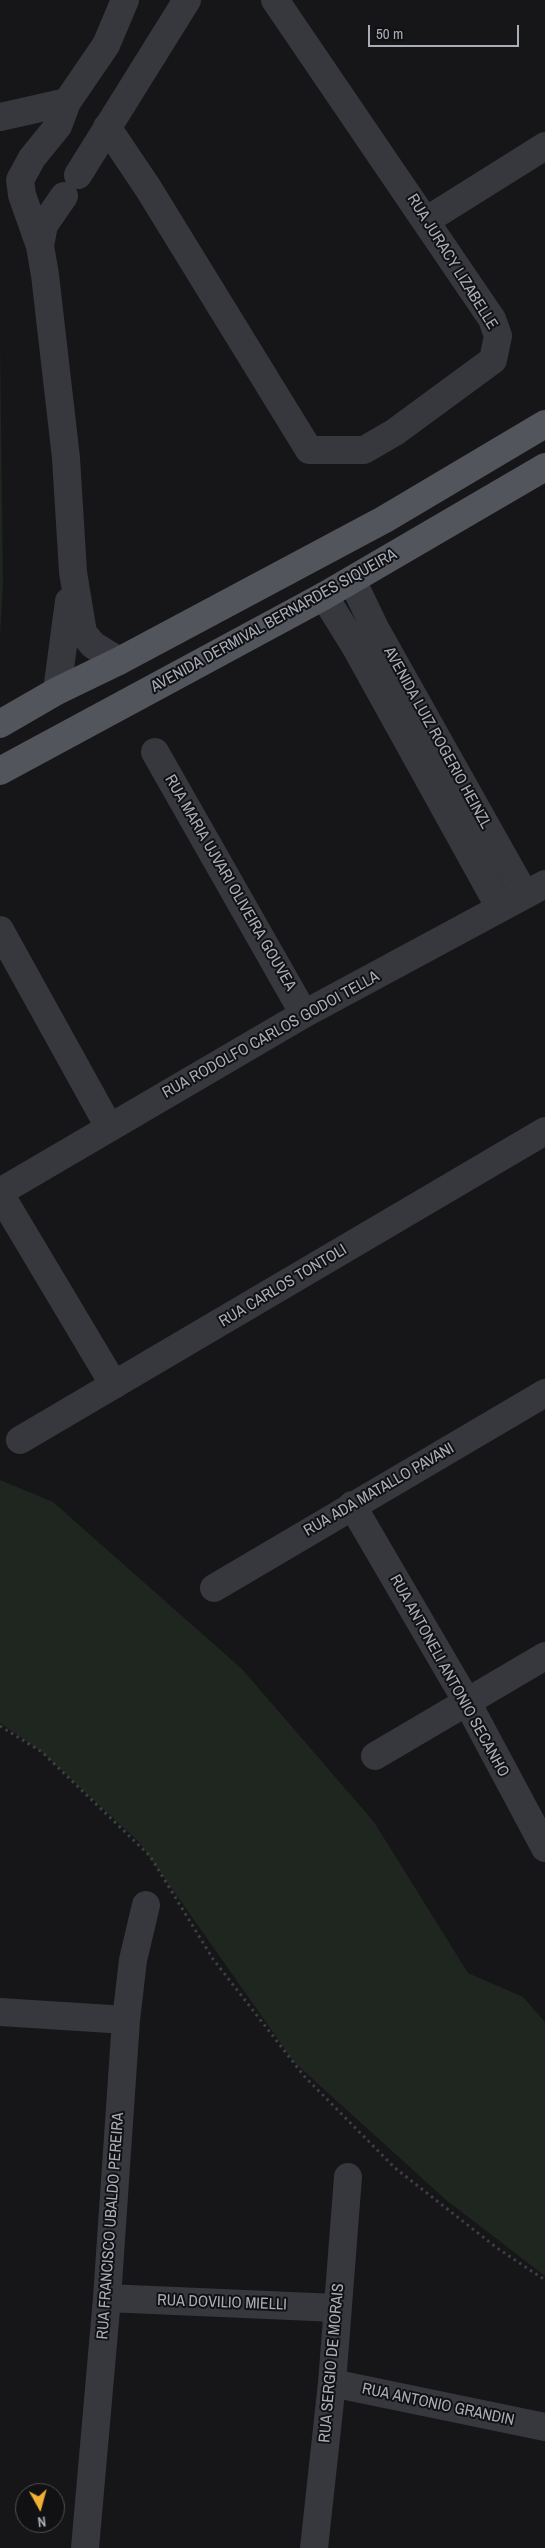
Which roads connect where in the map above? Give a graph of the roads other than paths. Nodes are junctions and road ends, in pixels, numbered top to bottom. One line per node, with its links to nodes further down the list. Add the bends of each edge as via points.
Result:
1 (125, 0): 4 (street, via 106,45)
2 (187, 0): 6 (street)
3 (275, 0): 8 (street, RUA JURACY LIZABELLE)
4 (67, 102): 5 (street); 9 (street, via 58,126 32,158 20,180)
5 (0, 117)
6 (107, 127): 8 (street, RUA JURACY LIZABELLE, via 309,450 364,450 395,432 493,360 498,336 492,319); 9 (street, via 44,225)
7 (545, 146): 8 (street)
8 (427, 220)
9 (40, 246): 12 (street, via 66,458)
10 (545, 424): 15 (main road, via 385,518)
11 (545, 467): 13 (main road, AVENIDA DERMIVAL BERNARDES SIQUEIRA)
12 (73, 572): 15 (street, via 83,633 93,645); 16 (street)
13 (352, 580): 14 (main road, AVENIDA DERMIVAL BERNARDES SIQUEIRA); 20 (street, AVENIDA LUIZ ROGERIO HEINZL, via 375,628)
14 (324, 596): 19 (main road, AVENIDA DERMIVAL BERNARDES SIQUEIRA); 21 (street, AVENIDA LUIZ ROGERIO HEINZL)
15 (119, 661): 16 (main road)
16 (56, 691): 17 (main road)
17 (0, 724)
18 (155, 752): 23 (street, RUA MARIA UJVARI OLIVEIRA GOUVEA)
19 (0, 771)
20 (535, 889): 21 (street, RUA RODOLFO CARLOS GODOI TELLA)
21 (500, 908): 23 (street, RUA RODOLFO CARLOS GODOI TELLA)
22 (0, 930): 24 (street)
23 (304, 1014): 24 (street, RUA RODOLFO CARLOS GODOI TELLA)
24 (109, 1127): 26 (street, RUA RODOLFO CARLOS GODOI TELLA)
25 (545, 1132): 27 (street, RUA CARLOS TONTOLI)
26 (0, 1193): 27 (street)
27 (114, 1385): 29 (street, RUA CARLOS TONTOLI)
28 (545, 1393): 30 (street, RUA ADA MATALLO PAVANI)
29 (20, 1440)
30 (352, 1506): 31 (street, RUA ADA MATALLO PAVANI); 33 (street, RUA ANTONELI ANTONIO SECANHO)
31 (214, 1588)
32 (545, 1656): 33 (street)
33 (467, 1702): 34 (street); 35 (street, RUA ANTONELI ANTONIO SECANHO)
34 (375, 1756)
35 (545, 1848)
36 (146, 1905): 38 (street, RUA FRANCISCO UBALDO PEREIRA, via 133,1960)
37 (0, 2012): 38 (street)
38 (126, 2020): 40 (street, RUA FRANCISCO UBALDO PEREIRA)
39 (348, 2177): 41 (street, RUA SERGIO DE MORAIS)
40 (107, 2298): 41 (street, RUA DOVILIO MIELLI); 44 (street, RUA FRANCISCO UBALDO PEREIRA)
41 (336, 2308): 42 (street, RUA SERGIO DE MORAIS)
42 (332, 2383): 43 (street, RUA ANTONIO GRANDIN); 45 (street, RUA SERGIO DE MORAIS)
43 (545, 2427)
44 (85, 2548)
45 (314, 2548)

